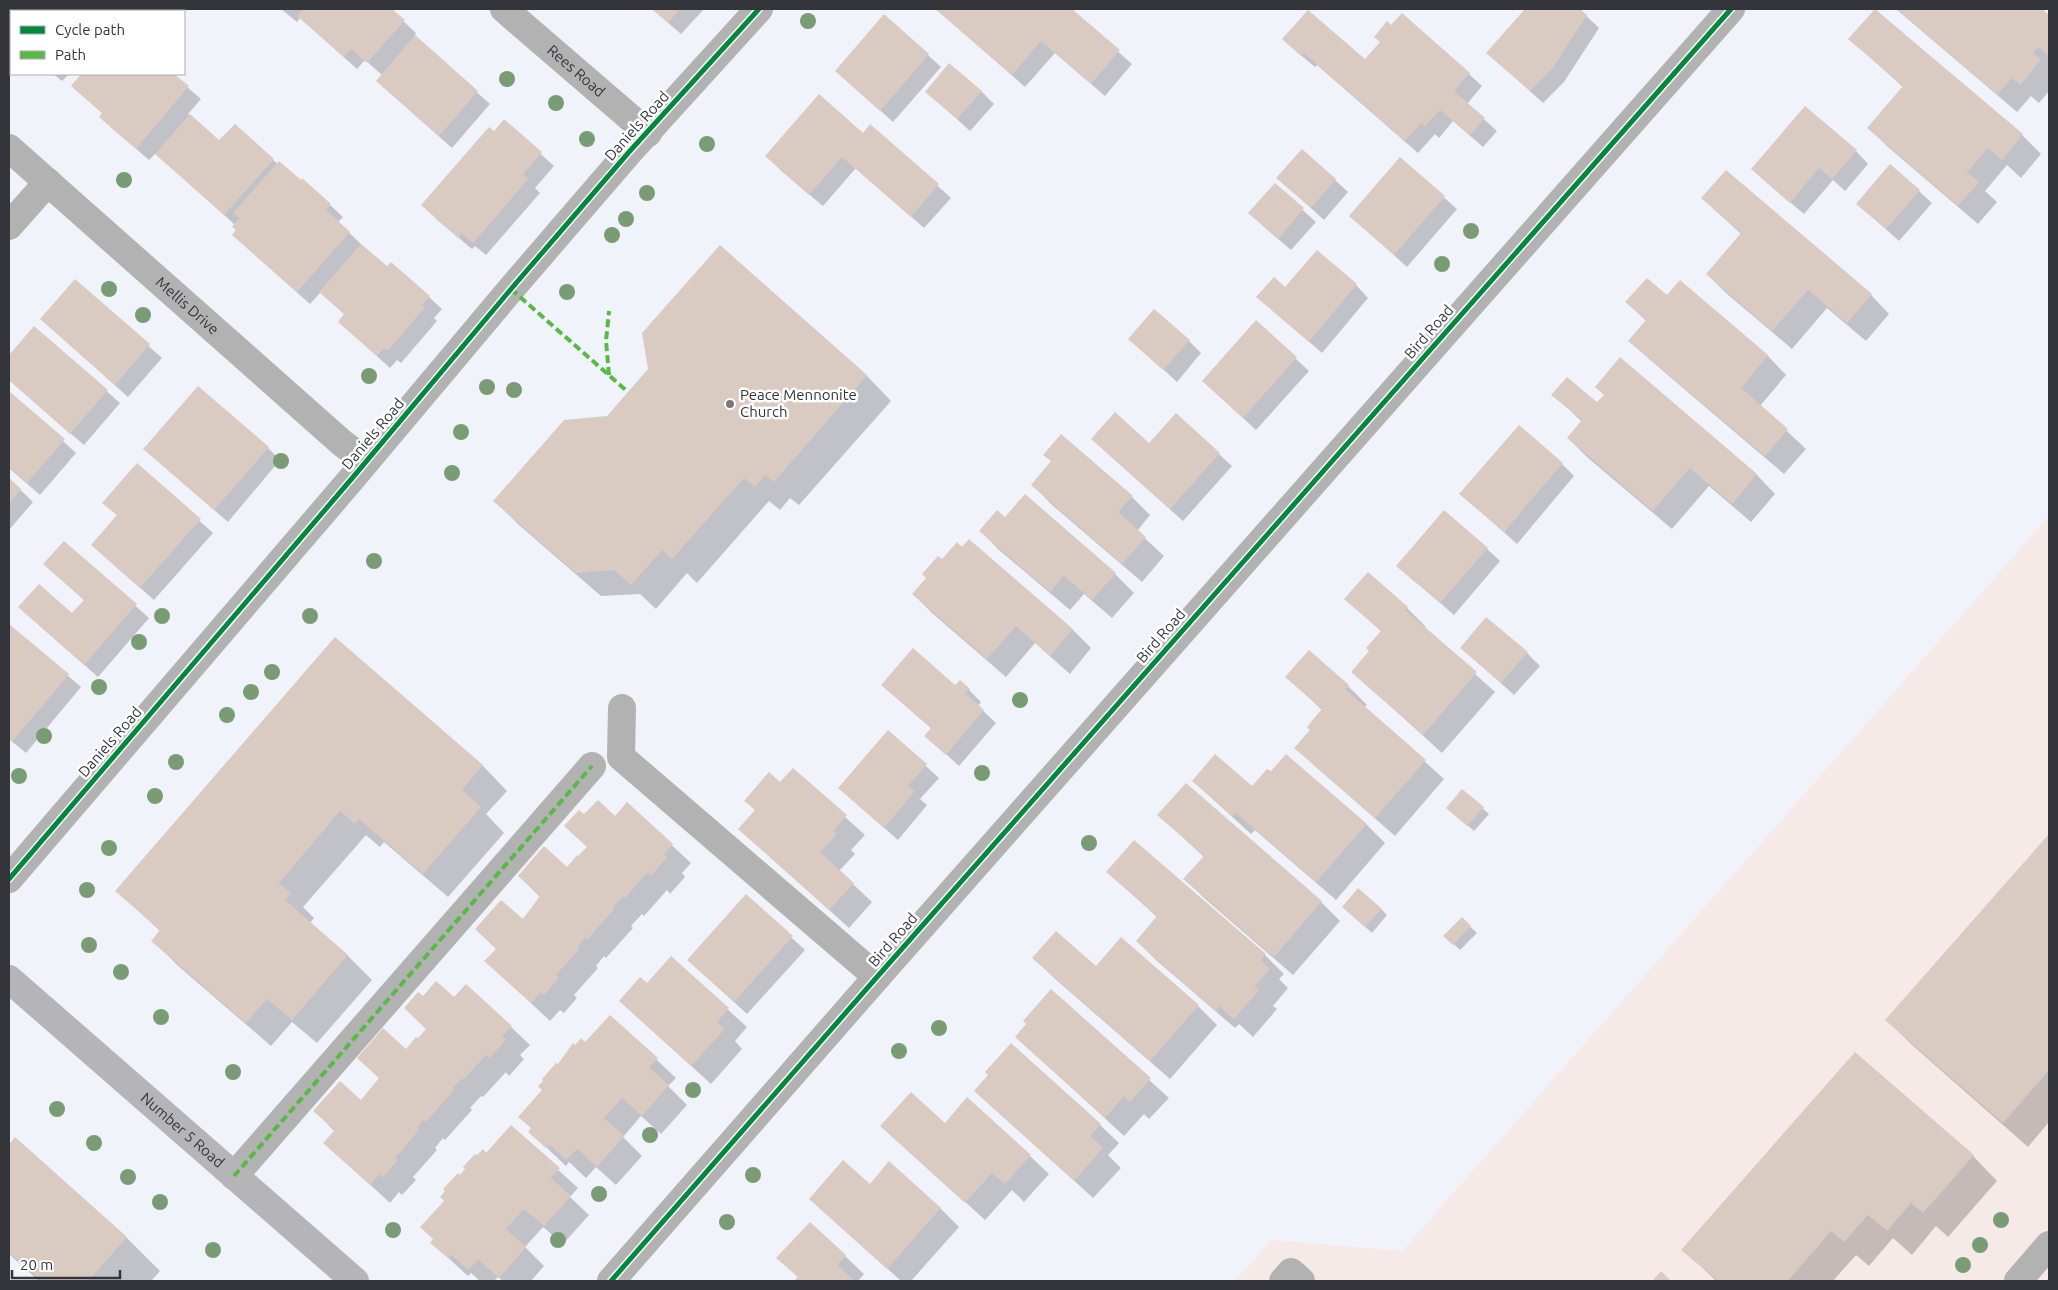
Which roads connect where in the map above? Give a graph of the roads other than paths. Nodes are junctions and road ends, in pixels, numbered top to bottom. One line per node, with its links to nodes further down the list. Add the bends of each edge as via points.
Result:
1 (504, 9): 4 (street, Rees Road)
2 (759, 9): 4 (street, Daniels Road)
3 (1732, 9): 12 (street, Bird Road)
4 (648, 133): 8 (street, Daniels Road, via 510,289)
5 (9, 148): 6 (street, Mellis Drive)
6 (48, 182): 7 (street); 8 (street, Mellis Drive)
7 (9, 226)
8 (366, 461): 11 (street, Daniels Road)
9 (622, 708): 12 (street, via 621,757)
10 (592, 766): 14 (street)
11 (9, 879)
12 (877, 977): 17 (street, Bird Road)
13 (9, 979): 14 (main road, Number 5 Road)
14 (234, 1176): 16 (main road, Number 5 Road)
15 (2049, 1245): 20 (street)
16 (355, 1281)
17 (611, 1281)
18 (1283, 1281): 19 (street, via 1291,1272)
19 (1301, 1281)
20 (2018, 1281)

